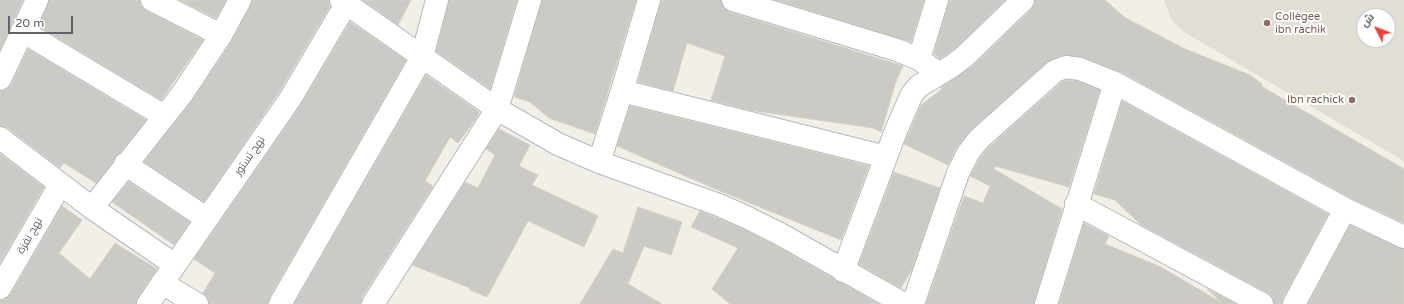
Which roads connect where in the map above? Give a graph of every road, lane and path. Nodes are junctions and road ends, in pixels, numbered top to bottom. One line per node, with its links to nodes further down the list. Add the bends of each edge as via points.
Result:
1 (37, 0): 11 (street)
2 (152, 0): 12 (street)
3 (240, 0): 12 (street)
4 (437, 0): 13 (street)
5 (530, 0): 19 (street)
6 (649, 0): 18 (street)
7 (734, 0): 14 (street)
8 (937, 0): 14 (street)
9 (1023, 0): 15 (street, via 965,56)
10 (343, 2): 13 (street); 29 (street, نهج تستور, via 290,99)
11 (22, 31): 16 (street); 20 (street)
12 (221, 35): 20 (street, via 182,94)
13 (422, 57): 19 (street); 37 (street)
14 (919, 59): 15 (street)
15 (939, 74): 22 (street, via 919,86 912,94)
16 (0, 79)
17 (1115, 83): 26 (street); 28 (street); 40 (street, via 1080,69 1061,68 979,139 968,153 958,173)
18 (622, 91): 22 (street); 23 (street)
19 (497, 109): 23 (street, via 558,144); 38 (street)
20 (164, 116): 24 (street)
21 (0, 138): 25 (street)
22 (886, 157): 32 (street)
23 (599, 162): 32 (street, via 719,205 780,234)
24 (125, 164): 27 (street); 29 (street)
25 (60, 185): 27 (street); 34 (street, نهج نفزة)
26 (1076, 204): 41 (street); 42 (street)
27 (92, 208): 31 (street)
28 (1345, 208): 30 (street); 43 (street)
29 (206, 218): 31 (street, نهج تستور)
30 (1404, 237)
31 (175, 265): 33 (street, نهج تستور)
32 (843, 271): 39 (street)
33 (162, 283): 35 (street, نهج تستور); 36 (street)
34 (0, 288)
35 (148, 304)
36 (197, 304)
37 (280, 304)
38 (373, 304)
39 (904, 304)
40 (913, 304)
41 (1046, 304)
42 (1262, 304)
43 (1294, 304)

